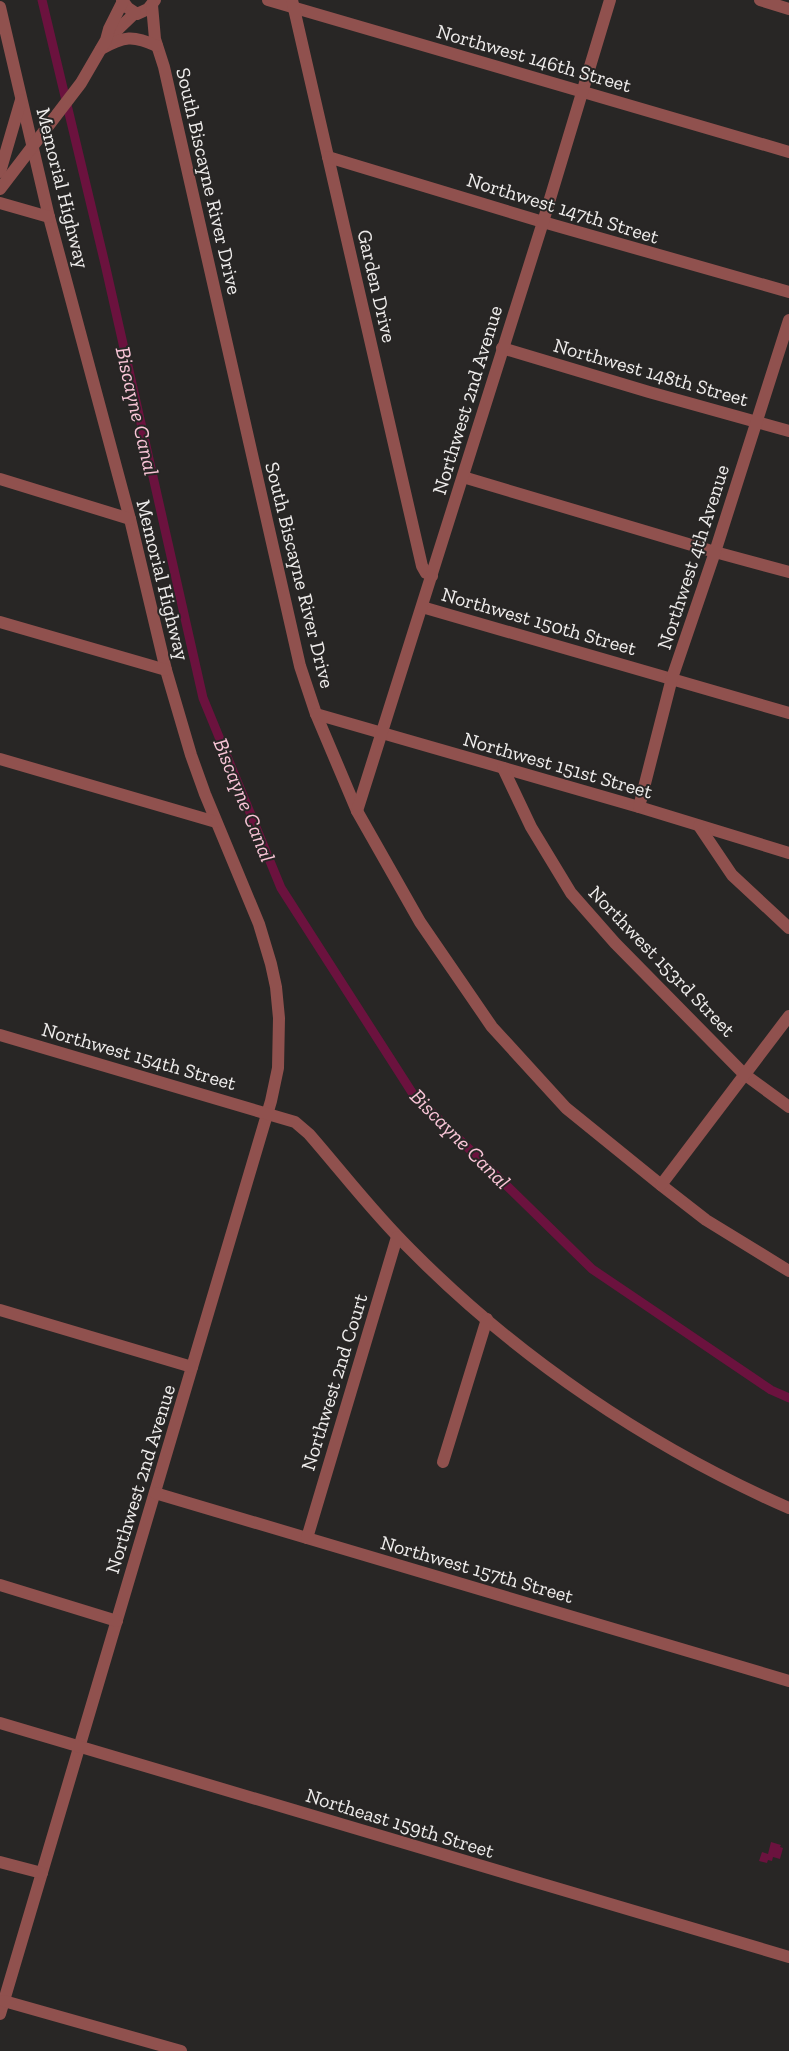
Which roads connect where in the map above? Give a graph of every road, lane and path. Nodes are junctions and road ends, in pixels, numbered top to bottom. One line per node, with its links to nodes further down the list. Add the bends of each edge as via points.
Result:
1 (268, 0): 6 (street, Northwest 146th Street)
2 (610, 0): 12 (street, Northwest 2nd Avenue)
3 (760, 0): 8 (street)
4 (123, 1): 9 (street, South Biscayne River Drive); 11 (street)
5 (153, 3): 9 (street, via 144,12); 10 (street, South Biscayne River Drive)
6 (293, 4): 12 (street, Northwest 146th Street); 16 (street, Garden Drive)
7 (0, 7): 13 (street, Memorial Highway)
8 (789, 9)
9 (136, 14): 10 (street, South Biscayne River Drive); 11 (street)
10 (156, 43): 11 (street, via 130,37); 38 (street, South Biscayne River Drive, via 300,666)
11 (104, 44): 14 (street, via 81,83)
12 (583, 92): 15 (street, Northwest 146th Street); 21 (street, Northwest 2nd Avenue)
13 (22, 97): 14 (street, Memorial Highway); 17 (street)
14 (33, 146): 18 (street); 20 (street, Memorial Highway)
15 (789, 152)
16 (328, 157): 21 (street, Northwest 147th Street); 32 (street, Garden Drive, via 422,566)
17 (0, 172)
18 (0, 189)
19 (0, 203): 20 (street)
20 (49, 218): 29 (street, Memorial Highway)
21 (543, 222): 22 (street, Northwest 147th Street); 24 (street, Northwest 2nd Avenue)
22 (789, 292)
23 (789, 320): 25 (street, Northwest 4th Avenue)
24 (502, 348): 25 (street, Northwest 148th Street); 27 (street, Northwest 2nd Avenue)
25 (757, 422): 26 (street, Northwest 148th Street); 30 (street, Northwest 4th Avenue)
26 (789, 432)
27 (463, 477): 30 (street); 32 (street, Northwest 2nd Avenue)
28 (0, 479): 29 (street)
29 (130, 519): 35 (street, Memorial Highway)
30 (715, 552): 31 (street); 36 (street, Northwest 4th Avenue)
31 (789, 572)
32 (432, 576): 33 (street, Northwest 2nd Avenue)
33 (422, 607): 36 (street, Northwest 150th Street); 39 (street, Northwest 2nd Avenue)
34 (0, 622): 35 (street)
35 (166, 670): 44 (street, Memorial Highway, via 191,755)
36 (672, 678): 37 (street, Northwest 150th Street); 42 (street, Northwest 4th Avenue)
37 (789, 713)
38 (316, 714): 39 (street, Northwest 151st Street); 43 (street, South Biscayne River Drive)
39 (382, 734): 41 (street, Northwest 151st Street); 43 (street, Northwest 2nd Avenue)
40 (0, 759): 44 (street)
41 (504, 768): 42 (street, Northwest 151st Street); 51 (street, Northwest 153rd Street, via 531,827 571,893 615,943)
42 (639, 807): 45 (street, Northwest 151st Street)
43 (358, 811): 54 (street, South Biscayne River Drive, via 420,922 492,1027 566,1108)
44 (216, 822): 48 (street, Memorial Highway)
45 (699, 826): 46 (street, Northwest 151st Street); 47 (street, via 732,875)
46 (789, 853)
47 (789, 928)
48 (267, 949): 53 (street, Northwest 2nd Avenue, via 276,982 279,1018 278,1068)
49 (789, 1016): 51 (street)
50 (0, 1034): 53 (street, Northwest 154th Street)
51 (744, 1074): 52 (street, Northwest 153rd Street); 54 (street)
52 (789, 1107)
53 (268, 1113): 55 (street, Northwest 154th Street, via 292,1120 304,1129); 59 (street, Northwest 2nd Avenue)
54 (661, 1186): 56 (street, South Biscayne River Drive, via 706,1220)
55 (397, 1236): 58 (street, Northwest 154th Street); 63 (street, Northwest 2nd Court)
56 (789, 1272)
57 (0, 1310): 59 (street)
58 (487, 1319): 60 (street); 62 (street, Northwest 154th Street, via 550,1370 616,1415 693,1460)
59 (192, 1368): 61 (street, Northwest 2nd Avenue)
60 (444, 1462)
61 (155, 1493): 63 (street, Northwest 157th Street); 65 (street, Northwest 2nd Avenue)
62 (789, 1508)
63 (307, 1538): 66 (street, Northwest 157th Street)
64 (0, 1586): 65 (street)
65 (117, 1621): 68 (street, Northwest 2nd Avenue)
66 (789, 1681)
67 (0, 1724): 68 (street, Northeast 159th Street)
68 (80, 1747): 70 (street, Northwest 2nd Avenue); 71 (street, Northeast 159th Street)
69 (0, 1862): 70 (street)
70 (42, 1873): 72 (street, Northwest 2nd Avenue)
71 (789, 1956)
72 (4, 2001): 73 (street, Northwest 2nd Avenue); 74 (street)
73 (0, 2014)
74 (181, 2051)

